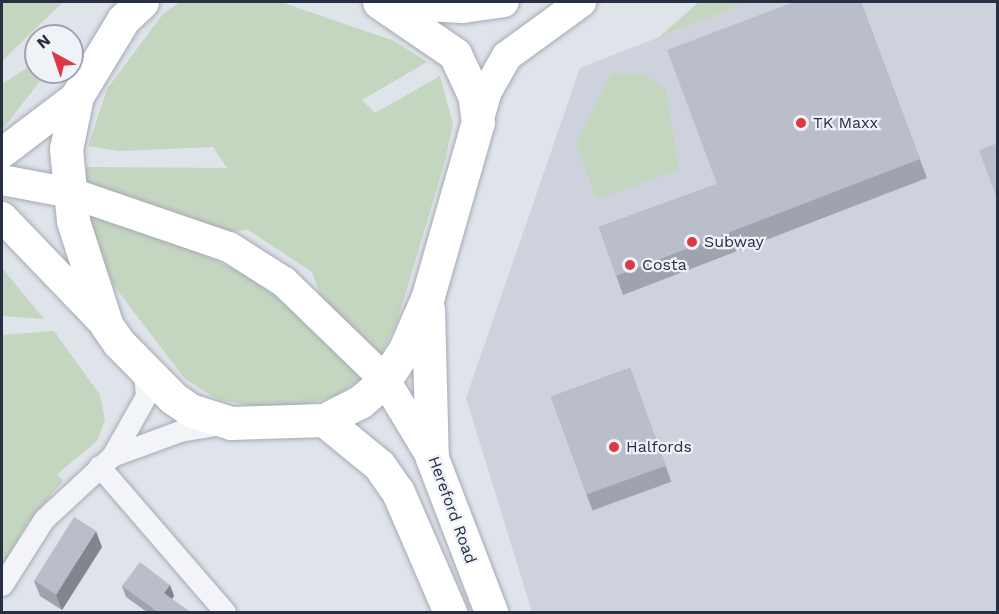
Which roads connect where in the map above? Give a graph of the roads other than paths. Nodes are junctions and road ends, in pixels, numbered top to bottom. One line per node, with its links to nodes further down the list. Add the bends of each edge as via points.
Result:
1 (504, 2): 3 (main road, via 463,8)
2 (581, 2): 6 (main road, via 507,56 487,91)
3 (383, 3): 6 (main road, via 455,54 474,95)
4 (133, 8): 5 (main road)
5 (77, 96): 7 (main road); 9 (main road, via 66,149)
6 (478, 122): 11 (main road)
7 (2, 153)
8 (2, 180): 9 (main road)
9 (71, 193): 12 (main road, via 73,221); 14 (main road, via 229,247 284,282)
10 (2, 217): 12 (main road)
11 (428, 296): 14 (main road); 17 (main road, Hereford Road)
12 (107, 326): 13 (main road)
13 (144, 372): 16 (main road, via 190,410); 18 (street, via 146,396)
14 (385, 380): 15 (main road, via 360,402); 17 (main road)
15 (324, 420): 16 (main road); 21 (main road, via 380,465 399,492)
16 (231, 423): 18 (street, via 180,431)
17 (432, 458): 22 (main road, Hereford Road)
18 (105, 461): 19 (street, via 44,519); 20 (street)
19 (2, 585)
20 (225, 612)
21 (450, 612)
22 (491, 612)

